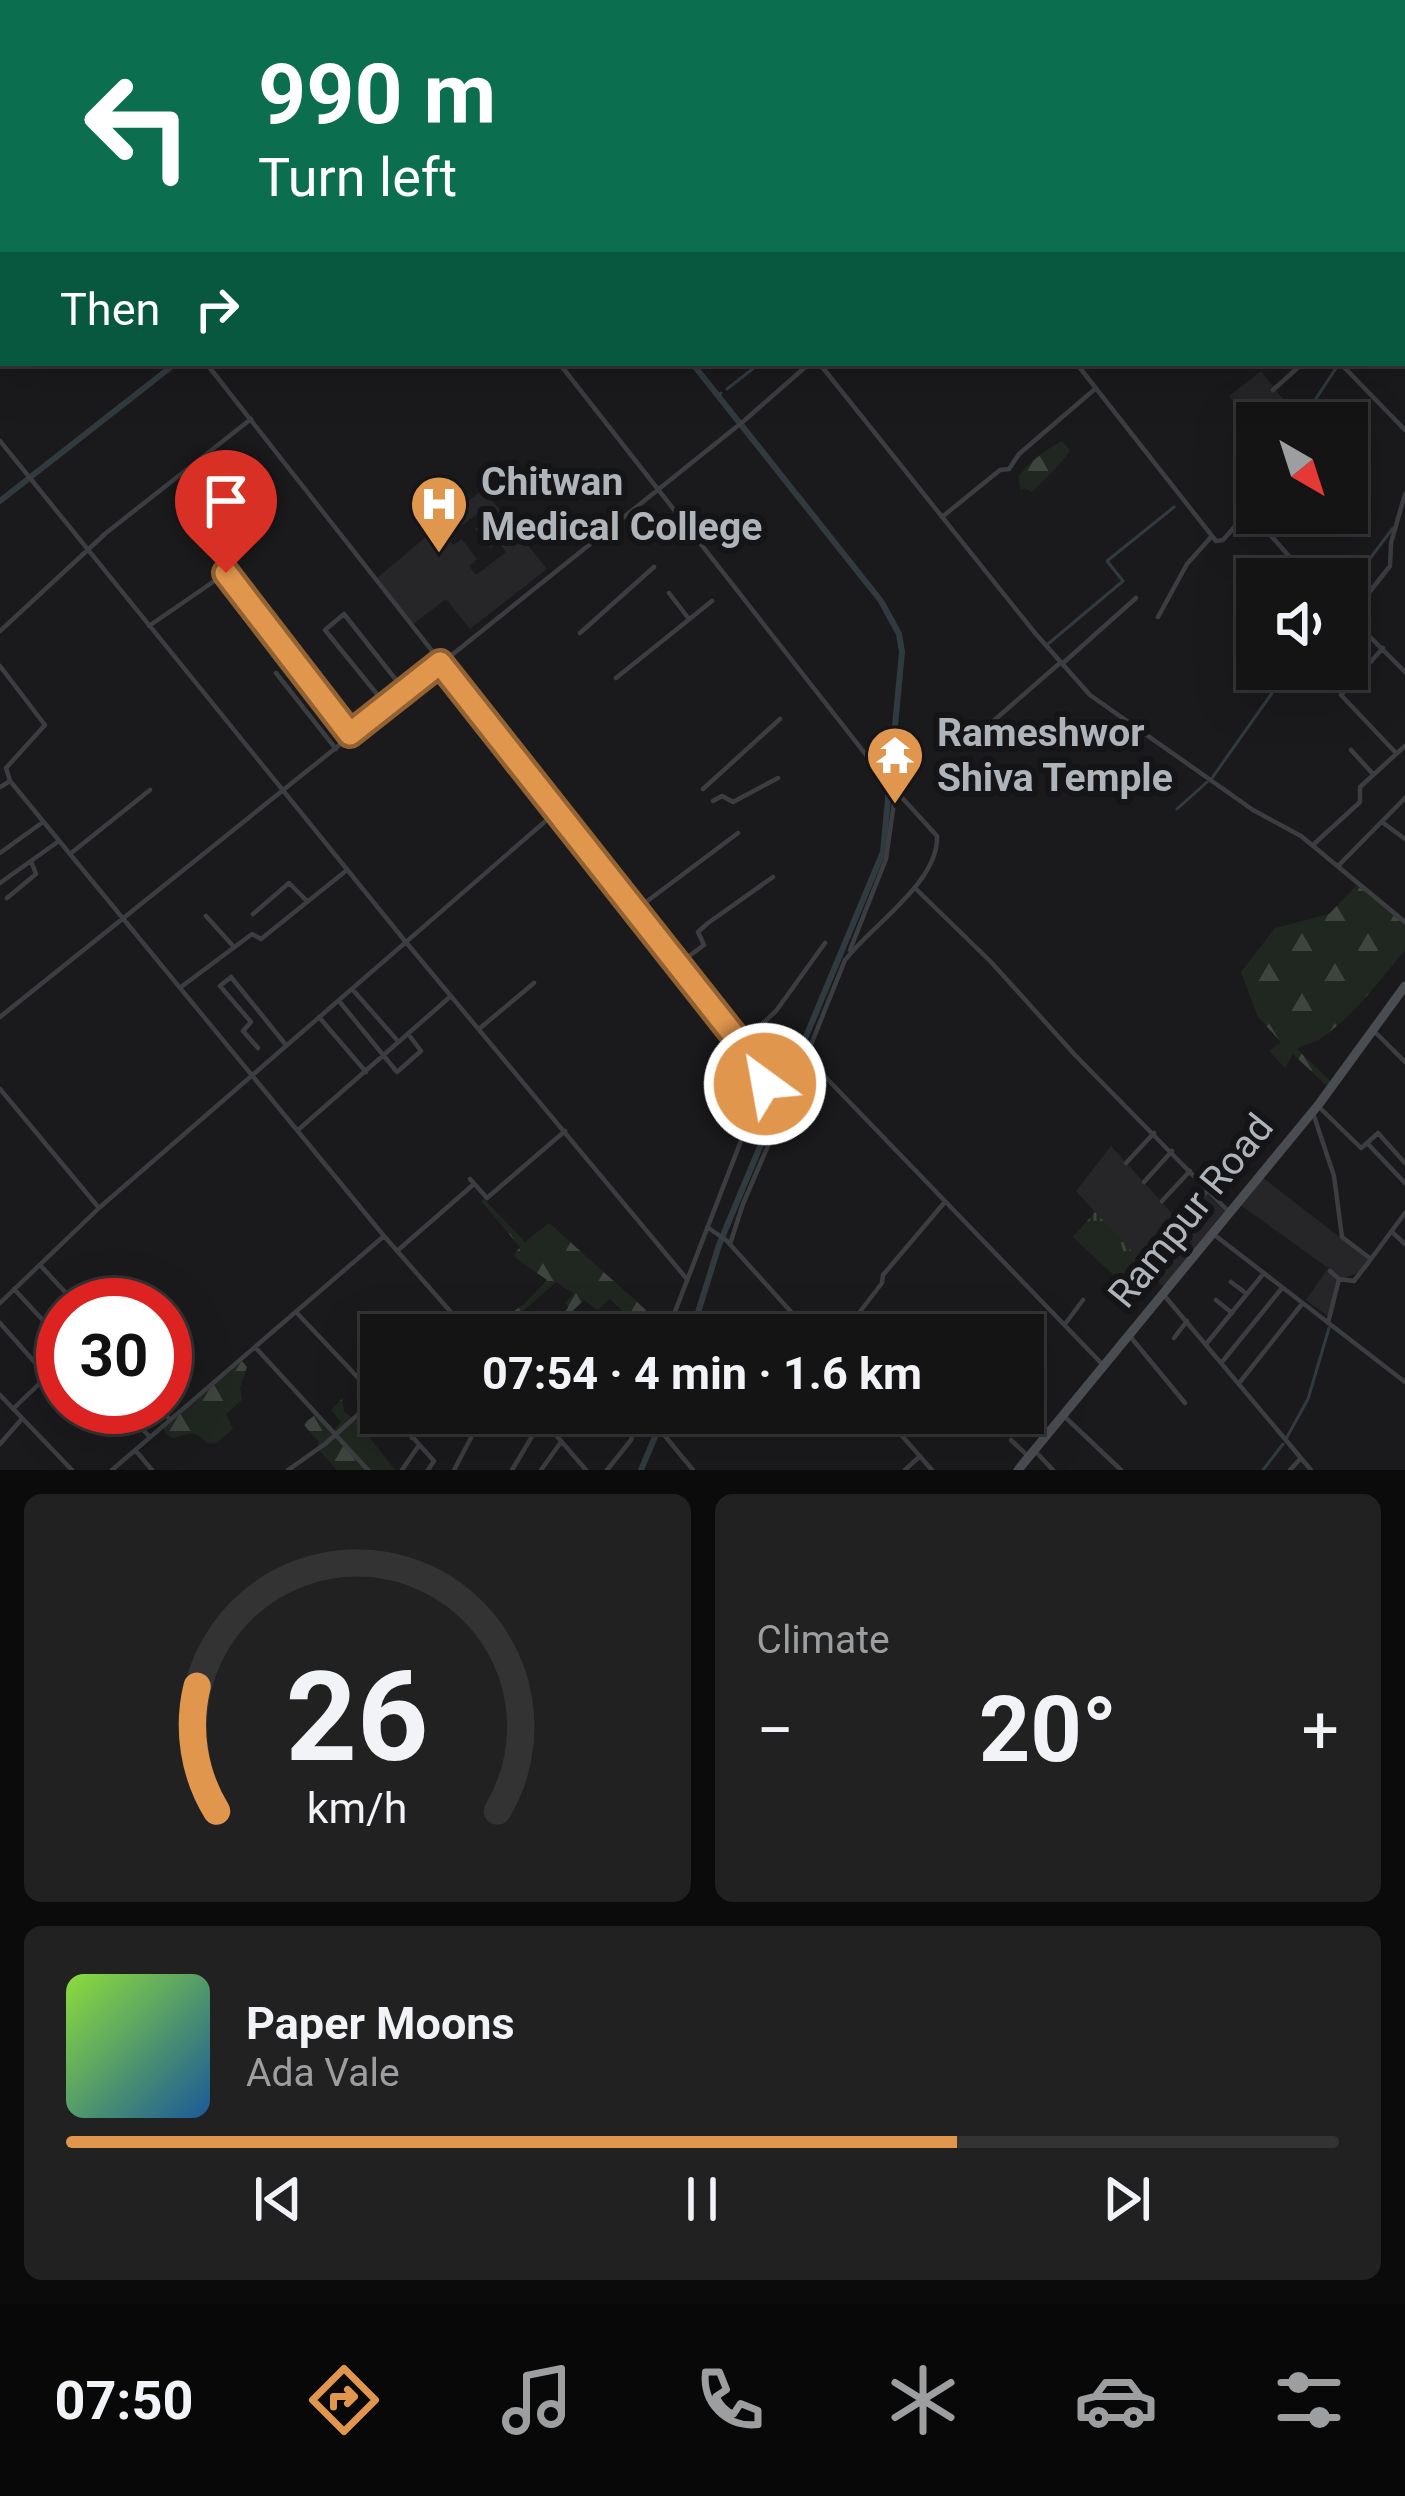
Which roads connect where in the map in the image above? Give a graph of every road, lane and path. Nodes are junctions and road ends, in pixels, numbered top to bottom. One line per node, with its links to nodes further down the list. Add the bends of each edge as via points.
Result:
1 (208, 366): 10 (street)
2 (562, 366): 13 (street)
3 (807, 366): 13 (street)
4 (821, 366): 15 (street)
5 (1078, 366): 8 (street)
6 (1300, 366): 9 (street)
7 (1343, 366): 11 (street)
8 (1095, 389): 15 (street, via 1009,469); 16 (street)
9 (1273, 390)
10 (250, 419): 17 (street); 31 (street)
11 (1405, 430)
12 (0, 441): 17 (street)
13 (660, 486): 31 (street); 50 (street)
14 (1405, 494): 21 (street, via 1390,566)
15 (942, 517): 32 (street)
16 (1212, 536): 18 (street, via 1223,540 1252,514); 24 (street)
17 (87, 550): 26 (street); 27 (street)
18 (1291, 558)
19 (654, 567): 28 (street)
20 (669, 593): 25 (street)
21 (1368, 593)
22 (1136, 598): 32 (street)
23 (712, 601): 25 (street)
24 (1158, 617)
25 (689, 619): 36 (street)
26 (149, 626): 41 (street, via 226,573); 51 (street)
27 (0, 631)
28 (580, 633)
29 (1368, 635): 30 (street)
30 (1383, 648): 34 (street); 45 (street, via 1341,695)
31 (440, 663): 37 (street); 56 (street)
32 (1061, 663): 40 (street); 62 (street, via 1111,712)
33 (0, 666): 48 (street, via 45,725 6,768)
34 (1405, 672)
35 (276, 674): 43 (street)
36 (616, 678)
37 (404, 690): 38 (street); 38 (street, via 344,614 325,630)
38 (386, 704): 41 (street)
39 (780, 718): 52 (street)
40 (982, 731)
41 (350, 734): 43 (street)
42 (1405, 746): 45 (street)
43 (336, 749): 51 (street)
44 (1351, 750): 46 (street)
45 (1396, 753): 46 (street)
46 (1373, 773): 62 (street, via 1356,807)
47 (778, 778): 54 (street, via 733,802)
48 (10, 781): 49 (street); 57 (street)
49 (0, 787)
50 (894, 788): 70 (street, via 938,840); 81 (street, via 886,859)
51 (282, 789): 67 (street); 76 (street)
52 (703, 789)
53 (149, 790): 64 (street)
54 (713, 801)
55 (1403, 803): 58 (street)
56 (556, 812): 73 (street); 78 (street)
57 (43, 822): 61 (street); 63 (street)
58 (1382, 822): 60 (street); 66 (street)
59 (738, 833): 73 (street)
60 (1405, 839)
61 (59, 841): 64 (street); 65 (street)
62 (1313, 845): 66 (street)
63 (0, 853)
64 (70, 854): 76 (street)
65 (31, 861): 69 (street); 71 (street, via 36,874)
66 (1338, 866): 77 (street)
67 (347, 870): 72 (street); 78 (street)
68 (773, 878): 82 (street, via 708,923 698,932 704,945)
69 (0, 883)
70 (915, 888): 81 (street); 109 (street)
71 (7, 898)
72 (307, 901): 74 (street, via 289,883); 80 (street, via 261,939 252,934)
73 (634, 911): 82 (street)
74 (253, 914)
75 (206, 916): 80 (street)
76 (124, 917): 85 (street); 89 (street)
77 (1405, 922)
78 (405, 941): 86 (street); 87 (street)
79 (825, 943): 96 (street)
80 (234, 947): 85 (street)
81 (842, 958): 101 (street)
82 (676, 965): 96 (street)
83 (534, 983): 91 (street)
84 (1405, 986): 92 (main road, Rampur Road)
85 (181, 988): 104 (street)
86 (352, 989): 88 (street); 94 (street)
87 (451, 996): 91 (street); 93 (street)
88 (339, 1001): 90 (street); 100 (street)
89 (0, 1017)
90 (319, 1017): 97 (street); 103 (street)
91 (479, 1029): 108 (street)
92 (1373, 1031): 99 (street); 106 (main road, Rampur Road)
93 (408, 1034): 94 (street); 100 (street, via 422,1051 397,1072)
94 (397, 1040): 100 (street)
95 (1405, 1043): 99 (street)
96 (741, 1044): 124 (street, via 765,1084)
97 (286, 1046): 98 (street, via 231,977 220,986 251,1022 243,1030); 104 (street)
98 (258, 1048)
99 (1395, 1052): 102 (street)
100 (382, 1055): 103 (street)
101 (806, 1057): 119 (street); 129 (street)
102 (1405, 1062)
103 (366, 1072): 107 (street)
104 (252, 1076): 107 (street); 120 (street)
105 (0, 1089): 120 (street)
106 (1315, 1108): 110 (street, via 1361,1148); 121 (main road, Rampur Road); 133 (street, via 1341,1235)
107 (298, 1130): 127 (street)
108 (566, 1132): 132 (street, via 487,1198 472,1182); 138 (street)
109 (1154, 1132): 111 (street); 112 (street)
110 (1367, 1143): 113 (street, via 1378,1133); 116 (street)
111 (1172, 1151): 114 (street); 115 (street)
112 (1126, 1163)
113 (1405, 1163)
114 (1190, 1171): 117 (street); 118 (street)
115 (1144, 1182)
116 (1405, 1184)
117 (1208, 1190): 121 (street); 123 (street)
118 (1162, 1201)
119 (945, 1202): 155 (street); 159 (street)
120 (99, 1208): 134 (street)
121 (1230, 1212): 126 (main road, Rampur Road)
122 (1405, 1213): 125 (street)
123 (1180, 1220)
124 (707, 1227): 129 (street); 138 (street)
125 (1391, 1230): 128 (street); 130 (street)
126 (1212, 1233): 136 (street); 143 (main road, Rampur Road)
127 (384, 1236): 132 (street); 149 (street)
128 (1396, 1238): 130 (street); 131 (street)
129 (726, 1240): 154 (street)
130 (1386, 1240): 133 (street)
131 (1405, 1244)
132 (397, 1251): 152 (street)
133 (1371, 1259): 139 (street, via 1354,1281)
134 (40, 1265): 137 (street); 142 (street)
135 (1330, 1271): 139 (street)
136 (1264, 1273): 141 (street); 144 (street)
137 (52, 1278)
138 (686, 1278): 153 (street)
139 (1339, 1279): 157 (street)
140 (1231, 1282): 144 (street)
141 (1282, 1288): 148 (street); 166 (street)
142 (14, 1289): 147 (street); 151 (street)
143 (1163, 1294): 156 (street); 161 (main road, Rampur Road)
144 (1247, 1294): 150 (street)
145 (1083, 1300): 159 (street)
146 (1216, 1300): 150 (street)
147 (0, 1303)
148 (1303, 1304): 157 (street); 170 (street)
149 (296, 1312): 165 (street); 169 (street)
150 (1232, 1312): 164 (street)
151 (36, 1313)
152 (452, 1314)
153 (673, 1314)
154 (793, 1314)
155 (858, 1314)
156 (1187, 1321): 162 (street); 164 (street)
157 (1328, 1323): 171 (street)
158 (0, 1324): 163 (street)
159 (1064, 1324): 168 (street)
160 (22, 1331): 163 (street)
161 (1129, 1335): 168 (main road, Rampur Road); 175 (street)
162 (1174, 1338)
163 (15, 1340): 167 (street)
164 (1206, 1344): 166 (street)
165 (255, 1347): 174 (street); 180 (street)
166 (1222, 1362): 170 (street)
167 (36, 1364)
168 (1103, 1365): 178 (main road, Rampur Road)
169 (360, 1379)
170 (1240, 1382): 200 (street)
171 (1405, 1382)
172 (36, 1387): 176 (street)
173 (0, 1396): 176 (street)
174 (192, 1401)
175 (1185, 1403)
176 (13, 1409): 179 (street)
177 (360, 1414): 180 (street)
178 (1063, 1415): 198 (main road, Rampur Road); 220 (street)
179 (22, 1419): 195 (street); 202 (street)
180 (337, 1433): 206 (street); 207 (street)
181 (147, 1434): 191 (street)
182 (154, 1434): 191 (street)
183 (409, 1434): 192 (street)
184 (414, 1434): 192 (street)
185 (473, 1434): 210 (street)
186 (533, 1434): 211 (street)
187 (554, 1434): 194 (street)
188 (634, 1434): 214 (street)
189 (665, 1434): 215 (street)
190 (901, 1434): 199 (street)
191 (150, 1437): 197 (street)
192 (412, 1438): 196 (street)
193 (1011, 1440): 198 (street)
194 (561, 1442): 212 (street); 213 (street)
195 (0, 1444)
196 (419, 1445): 208 (street); 209 (street, via 434,1460)
197 (135, 1450): 201 (street); 205 (street)
198 (1032, 1453): 218 (main road, Rampur Road); 219 (street)
199 (920, 1456): 216 (street); 217 (street)
200 (1301, 1458): 221 (street); 222 (street)
201 (120, 1463): 203 (street); 204 (street)
202 (73, 1470)
203 (112, 1470)
204 (126, 1470)
205 (152, 1470)
206 (288, 1470)
207 (368, 1470)
208 (402, 1470)
209 (428, 1470)
210 (454, 1470)
211 (512, 1470)
212 (541, 1470)
213 (586, 1470)
214 (607, 1470)
215 (693, 1470)
216 (904, 1470)
217 (932, 1470)
218 (1018, 1470)
219 (1053, 1470)
220 (1120, 1470)
221 (1290, 1470)
222 (1311, 1470)

